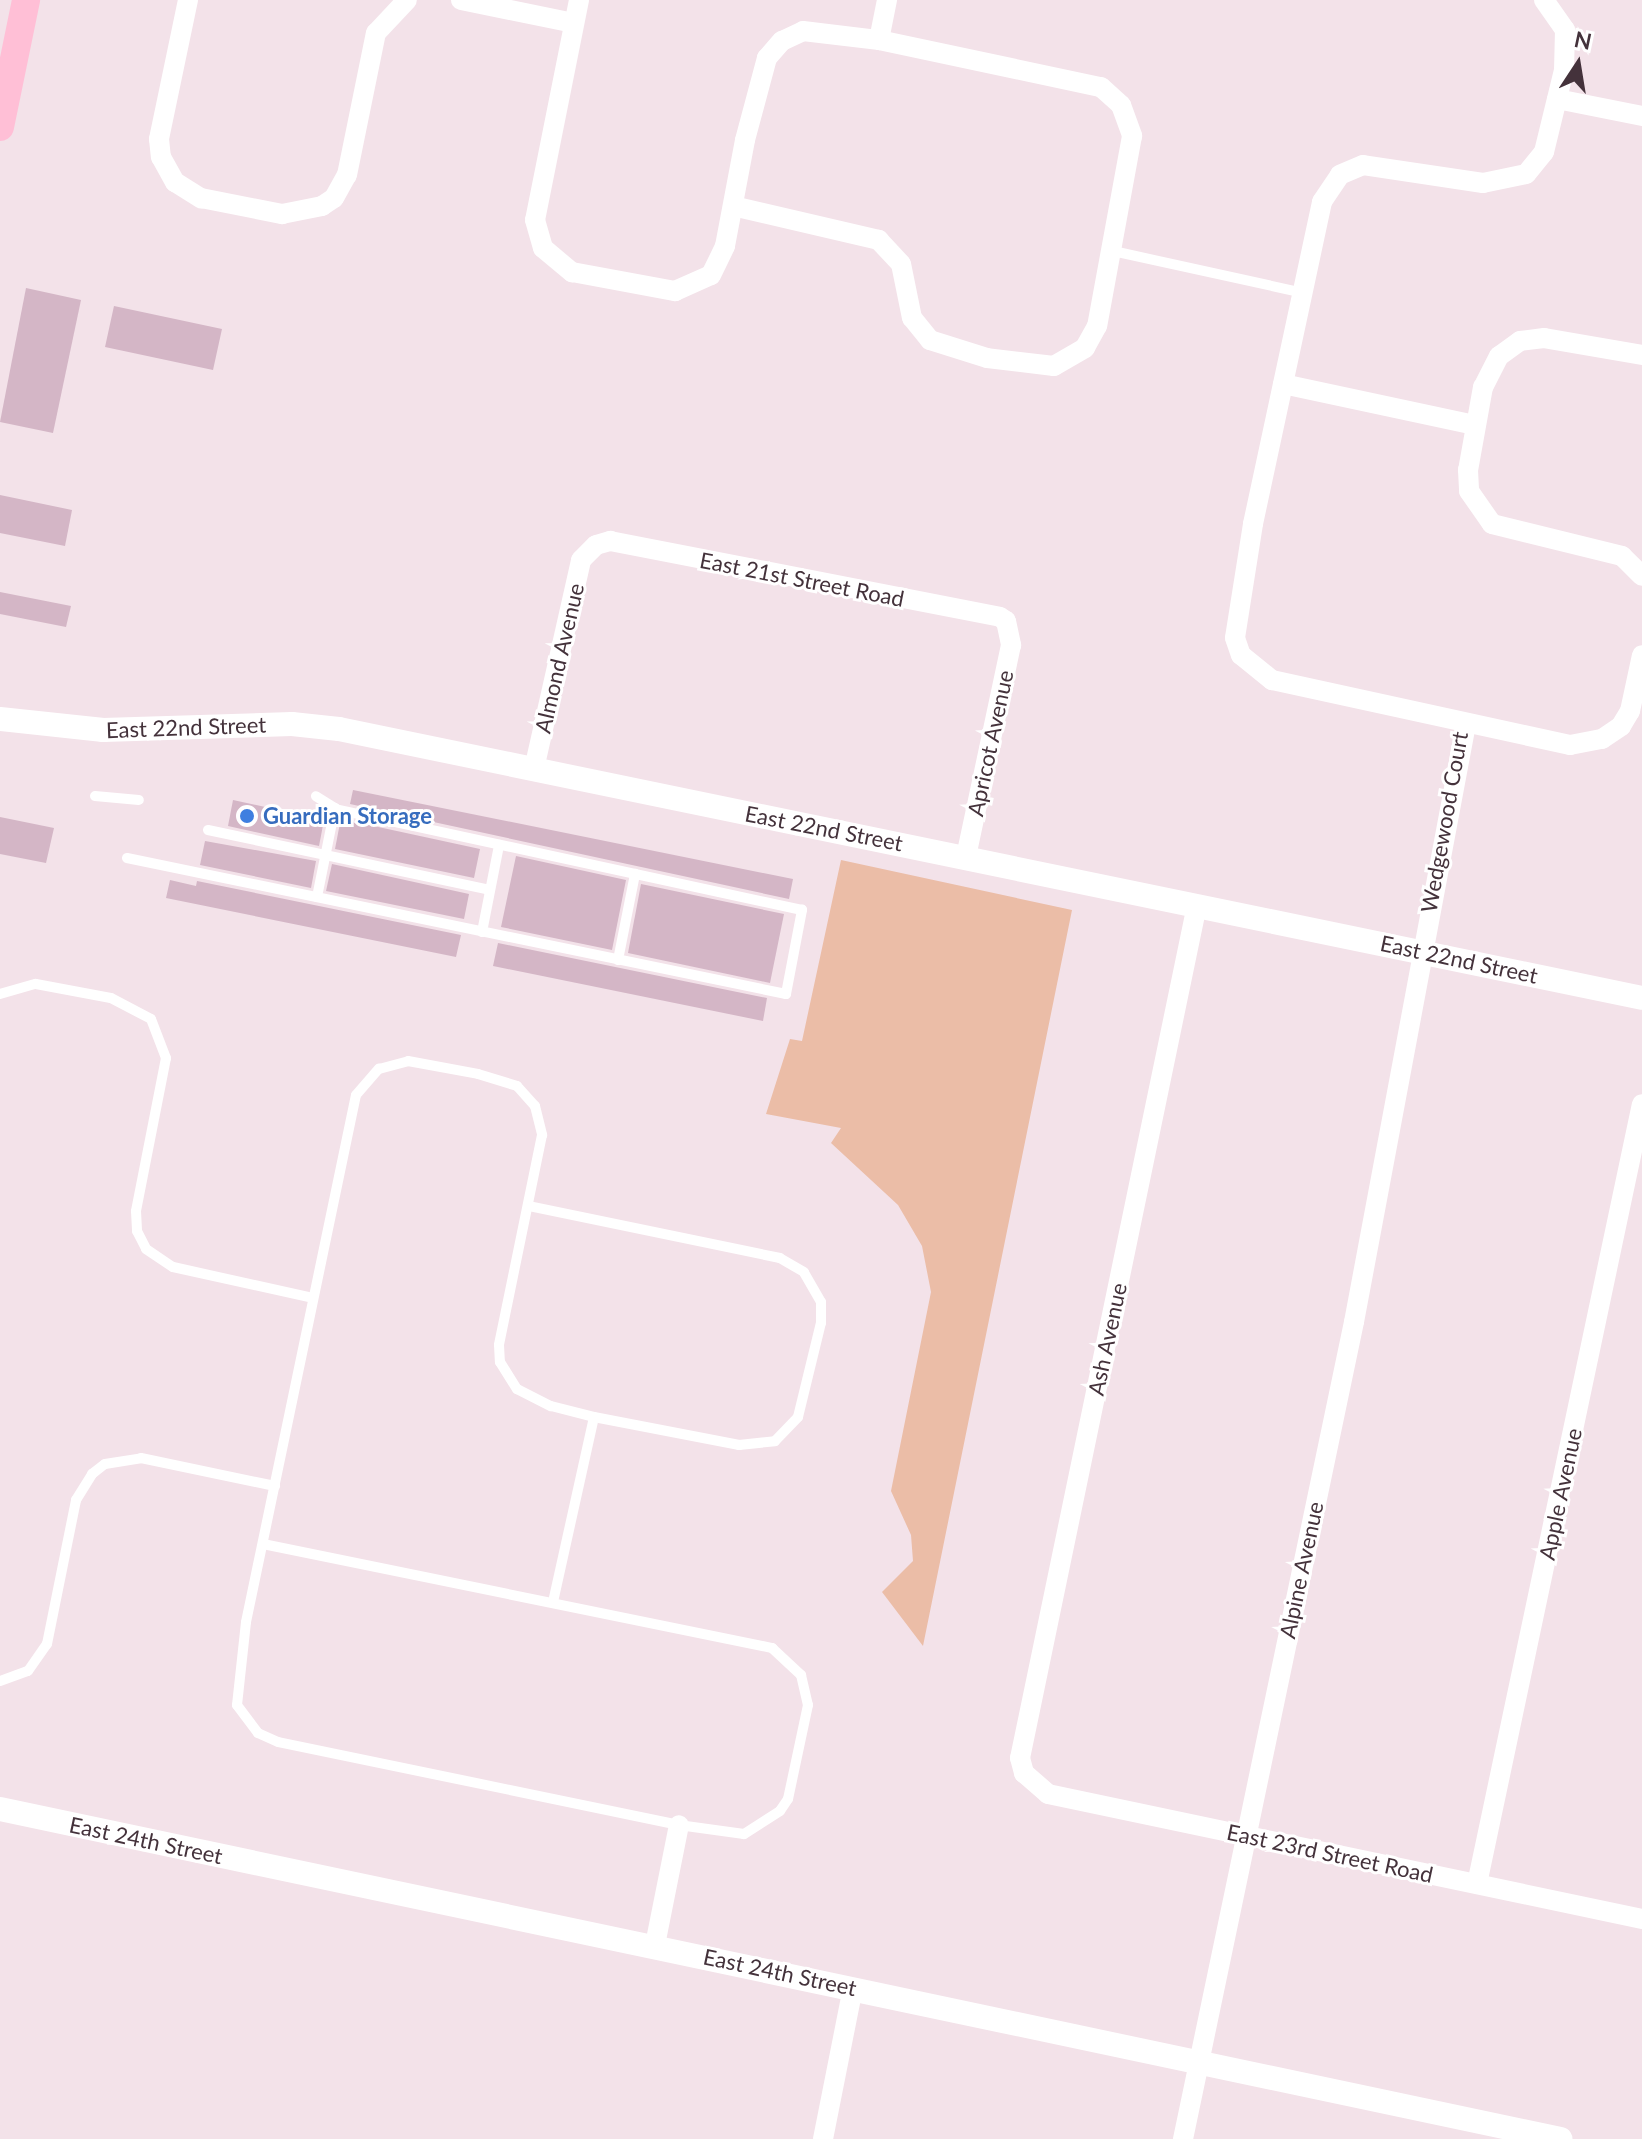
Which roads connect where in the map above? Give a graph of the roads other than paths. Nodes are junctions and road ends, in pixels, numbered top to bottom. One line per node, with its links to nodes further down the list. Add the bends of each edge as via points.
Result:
1 (26, 0): 12 (main road)
2 (188, 0): 3 (street, via 159,139 161,157 175,182 201,198 282,214 322,206 334,198 347,175 376,33)
3 (407, 0)
4 (461, 0): 8 (street)
5 (579, 0): 8 (street)
6 (887, 0): 9 (street)
7 (1544, 0): 10 (street, Wedgewood Court, via 1565,30)
8 (574, 23): 13 (street, via 535,220 543,248 572,272 675,291 711,275 725,246)
9 (879, 40): 13 (street, via 803,31 770,53 760,76); 14 (street, via 1101,87 1121,105 1132,136)
10 (1557, 99): 11 (street); 15 (street, Wedgewood Court, via 1544,152 1518,178 1483,183 1385,165 1363,165 1340,175 1322,202)
11 (1642, 116)
12 (0, 127)
13 (733, 206): 14 (street, via 879,240 901,264 912,318 930,340 958,351 1043,367 1073,358 1090,341)
14 (1113, 251): 15 (lane)
15 (1300, 292): 17 (street, Wedgewood Court)
16 (1642, 355): 18 (street, via 1544,338 1520,341 1499,356 1490,371)
17 (1283, 384): 18 (street); 24 (street, Wedgewood Court, via 1235,621 1241,655 1272,680)
18 (1475, 425): 20 (street, via 1469,491 1487,521 1622,556)
19 (590, 551): 21 (street, East 21st Street Road, via 610,541 1000,617); 25 (street, Almond Avenue, via 581,560)
20 (1642, 576)
21 (1010, 629): 33 (street, Apricot Avenue, via 1011,645)
22 (1642, 655): 24 (street, via 1628,718 1602,739 1570,745)
23 (0, 719): 25 (street, East 22nd Street, via 103,730 292,724)
24 (1466, 724): 40 (street, Wedgewood Court)
25 (534, 769): 33 (street, East 22nd Street)
26 (95, 796): 28 (lane)
27 (316, 796): 29 (lane)
28 (139, 800)
29 (335, 808): 31 (lane); 32 (lane)
30 (208, 830): 32 (lane)
31 (499, 845): 35 (lane); 36 (lane)
32 (325, 855): 36 (lane); 37 (lane)
33 (966, 856): 38 (street, East 22nd Street)
34 (127, 858): 37 (lane)
35 (635, 874): 41 (lane); 41 (lane, via 802,910 786,994)
36 (490, 890): 39 (lane)
37 (317, 897): 39 (lane)
38 (1197, 905): 40 (street, East 22nd Street); 53 (street, Ash Avenue, via 1020,1758)
39 (482, 932): 41 (lane)
40 (1422, 950): 43 (street, East 22nd Street); 44 (street, Wedgewood Court)
41 (618, 960)
42 (0, 994): 47 (lane, via 28,985 61,988 120,1001 151,1019 166,1058 136,1211 137,1231 146,1249 173,1267)
43 (1642, 998)
44 (1413, 1000): 56 (street, Alpine Avenue, via 1354,1322)
45 (1642, 1104): 57 (street, Apple Avenue)
46 (529, 1206): 47 (lane, via 542,1135 535,1106 526,1094 478,1074 422,1062 392,1063 373,1073 356,1095); 48 (lane, via 499,1345 500,1362 511,1383 528,1398); 48 (lane, via 780,1258 811,1279 821,1302 802,1409 775,1441 739,1445)
47 (313, 1298): 49 (lane)
48 (594, 1417): 51 (lane)
49 (275, 1486): 50 (lane); 52 (lane, via 141,1458 105,1464 76,1500 47,1644 28,1671)
50 (263, 1544): 51 (lane); 55 (lane, via 235,1699 242,1716 264,1737)
51 (553, 1602): 55 (lane, via 772,1648 801,1675 808,1705 788,1799 780,1811 744,1834)
52 (0, 1681)
53 (1024, 1773): 56 (street, East 23rd Street Road, via 1048,1794)
54 (0, 1809): 59 (street, East 24th Street)
55 (679, 1825): 59 (street)
56 (1245, 1835): 57 (street, East 23rd Street Road); 61 (street, Alpine Avenue)
57 (1477, 1884): 58 (street, East 23rd Street Road)
58 (1642, 1919)
59 (655, 1945): 60 (street, East 24th Street)
60 (853, 1988): 61 (street, East 24th Street); 62 (street)
61 (1199, 2062): 63 (street, Alpine Avenue); 64 (street, East 24th Street)
62 (823, 2139)
63 (1183, 2139)
64 (1560, 2139)

